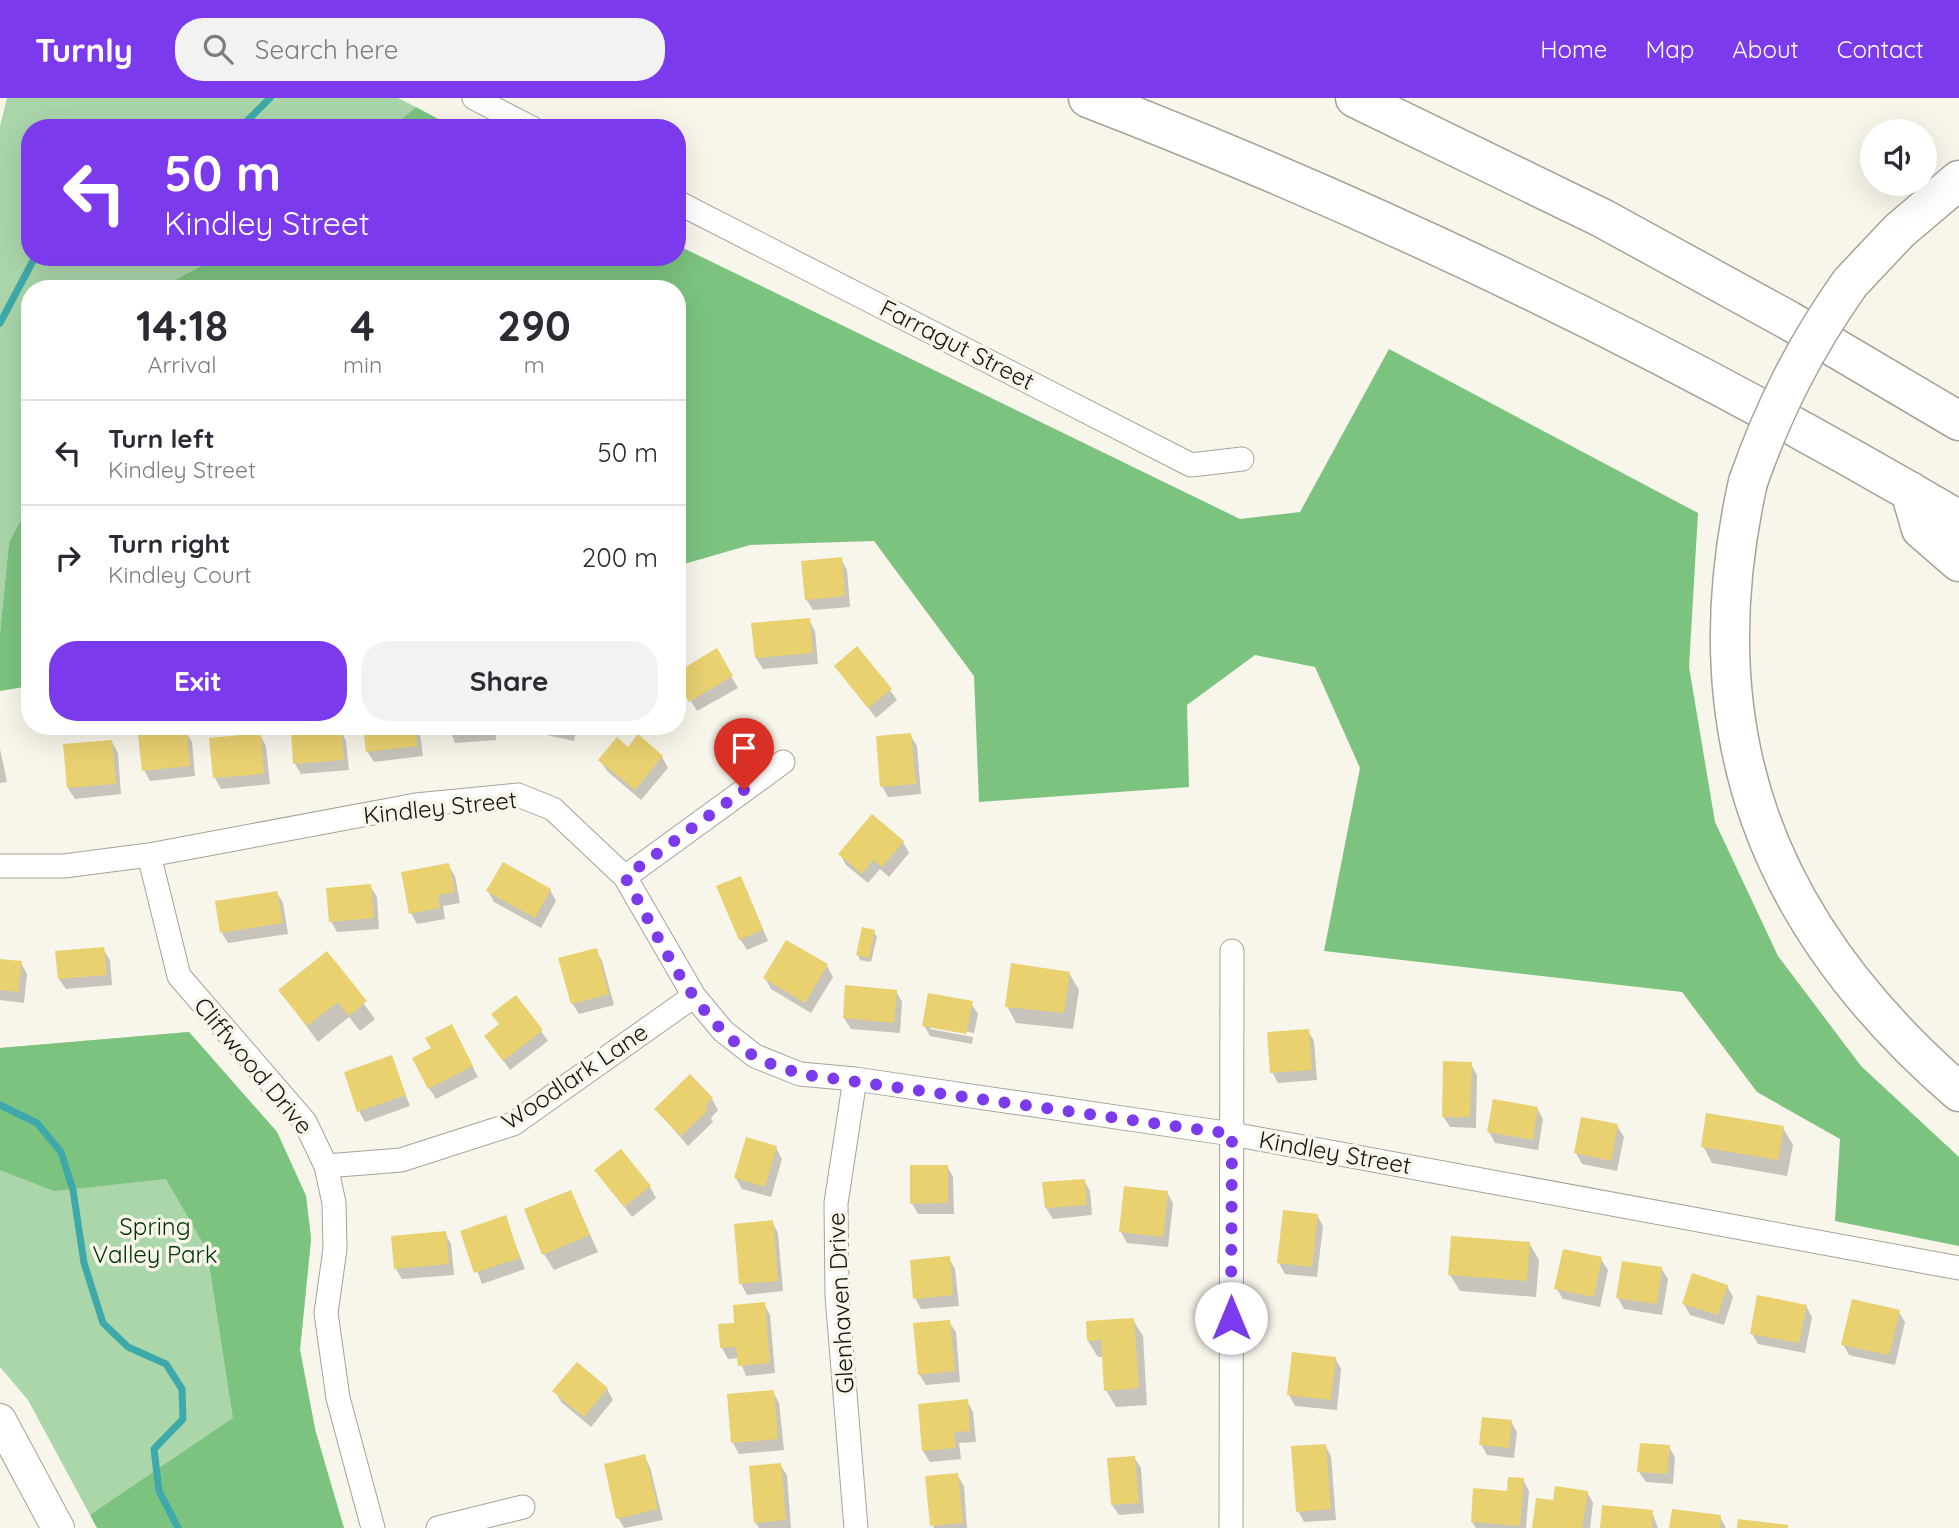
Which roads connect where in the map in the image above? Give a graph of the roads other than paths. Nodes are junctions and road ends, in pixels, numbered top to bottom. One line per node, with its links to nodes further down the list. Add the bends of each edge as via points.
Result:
1 (474, 98): 4 (street)
2 (1088, 98): 9 (highway, via 1272,172 1533,291)
3 (1356, 98): 7 (highway, via 1602,218)
4 (515, 119)
5 (1959, 180): 19 (highway, bridge, via 1909,222 1850,283 1794,369 1748,482 1736,537 1728,649 1731,694 1756,809 1803,912 1840,968)
6 (686, 207): 8 (street, Farragut Street, via 1191,465)
7 (1959, 421)
8 (1242, 459)
9 (1910, 491): 10 (highway); 11 (highway, via 1920,529)
10 (1959, 520)
11 (1959, 562)
12 (783, 761): 15 (street)
13 (149, 855): 14 (street, Kindley Street, via 64,866); 15 (street, Kindley Street, via 416,805 518,794 553,809); 21 (street, Cliffwood Drive, via 180,976 305,1122)
14 (0, 866)
15 (625, 877): 17 (street, Kindley Street)
16 (1232, 951): 20 (street)
17 (694, 996): 18 (street, Kindley Street, via 723,1031 755,1056 800,1074); 21 (street, Woodlark Lane, via 513,1124 401,1160)
18 (855, 1079): 20 (street, Kindley Street); 28 (street, Glenhaven Drive, via 836,1216 837,1296)
19 (1959, 1092)
20 (1232, 1134): 22 (street, Kindley Street); 29 (street)
21 (326, 1166): 26 (street, Cliffwood Drive, via 334,1203 335,1249 326,1313 338,1398)
22 (1959, 1268)
23 (0, 1420): 25 (street)
24 (523, 1507): 27 (street)
25 (58, 1528)
26 (373, 1528)
27 (438, 1528)
28 (856, 1528)
29 (1231, 1528)

